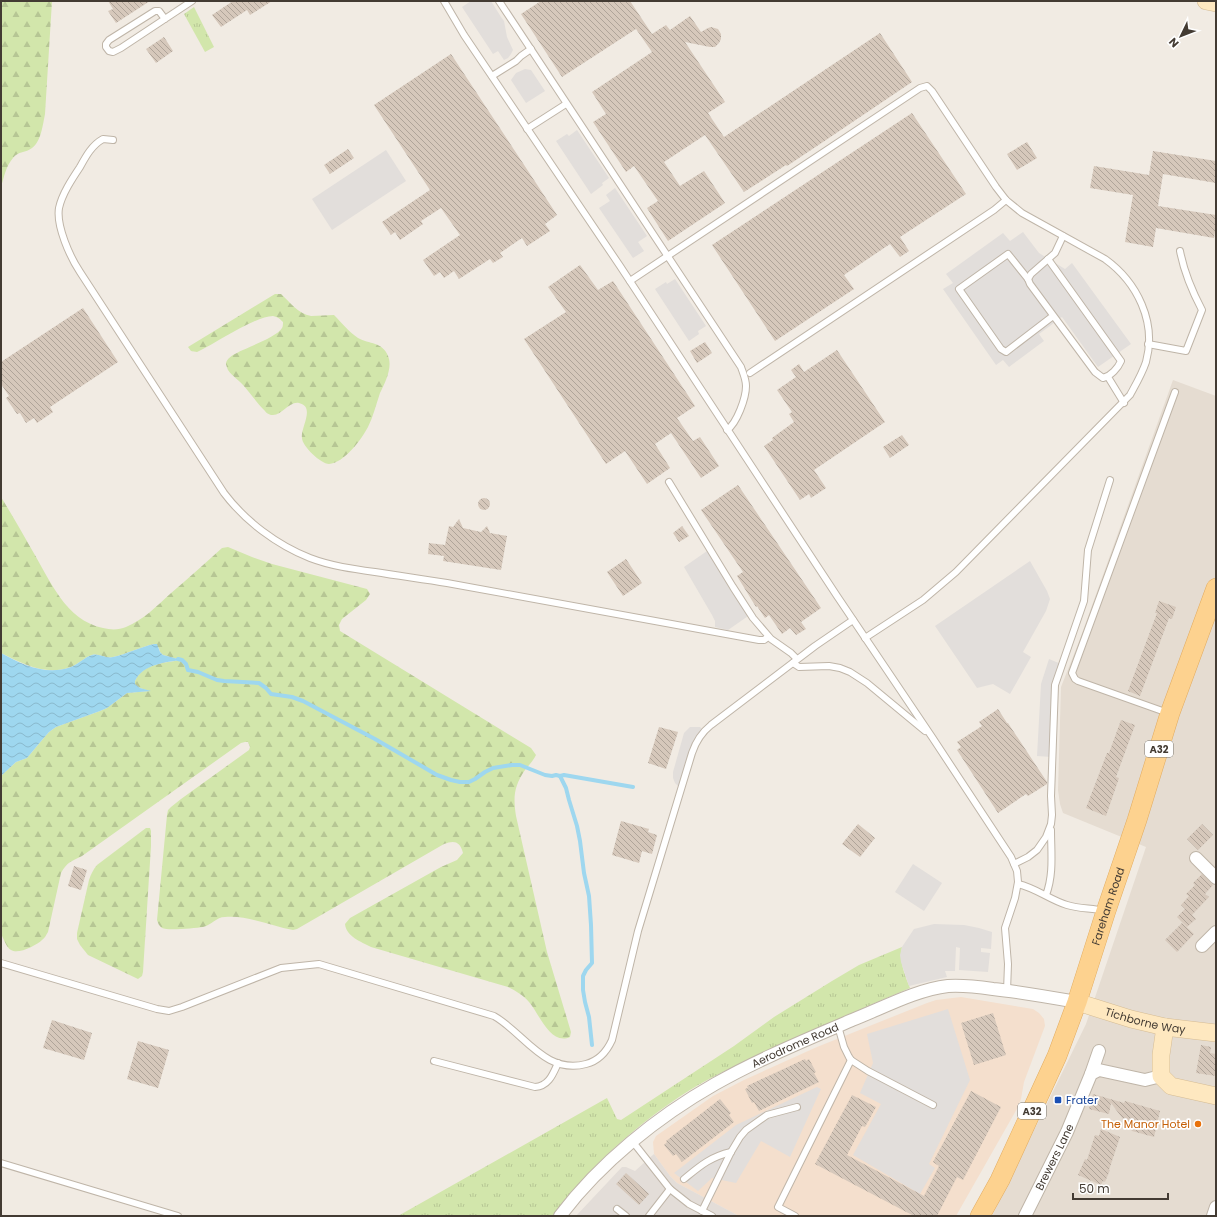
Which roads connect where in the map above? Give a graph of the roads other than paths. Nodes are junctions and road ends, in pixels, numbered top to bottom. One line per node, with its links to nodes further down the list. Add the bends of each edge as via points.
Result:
1 (192, 1): 4 (lane)
2 (444, 1): 6 (lane)
3 (500, 1): 5 (lane)
4 (165, 19): 4 (lane, via 115,51 109,51 106,47 108,40 155,11 159,11)
5 (531, 49): 6 (lane); 7 (lane)
6 (492, 76): 8 (lane)
7 (566, 104): 8 (lane); 13 (lane)
8 (527, 129): 16 (lane)
9 (113, 140): 28 (lane, via 103,139 96,144 62,200 59,209 67,246 80,272 224,493 236,508 261,529 301,554 342,567 435,581 759,640 764,640)
10 (1006, 200): 11 (lane, via 1022,213); 13 (lane, via 932,91 924,86); 19 (lane)
11 (1063, 236): 14 (lane, via 1055,253); 18 (lane, via 1105,259 1131,284 1144,309)
12 (1180, 251): 18 (lane, via 1194,296 1202,310 1186,350)
13 (668, 256): 16 (lane); 23 (lane, via 743,372 746,393 735,421)
14 (1048, 260): 15 (lane); 20 (lane, via 1121,361)
15 (1028, 279): 17 (lane); 17 (lane, via 1008,254 959,289 1000,349 1006,352)
16 (630, 281): 23 (lane)
17 (1053, 316): 20 (lane, via 1095,372 1103,378)
18 (1148, 344): 22 (lane, via 1140,377)
19 (750, 373)
20 (1108, 377): 22 (lane)
21 (1175, 392): 31 (lane, via 1072,674 1078,681)
22 (1124, 403): 29 (lane, via 952,576 923,600)
23 (728, 430): 27 (lane)
24 (1110, 480): 33 (lane, via 1088,550 1084,601 1054,685)
25 (669, 482): 28 (lane, via 732,587)
26 (1216, 588): 31 (main road, Fareham Road / A32)
27 (853, 620): 29 (lane); 30 (lane)
28 (768, 636): 30 (lane, via 791,653)
29 (866, 638): 32 (lane)
30 (795, 661): 32 (lane, via 799,668 837,667 854,674); 51 (lane, via 711,725 697,740 638,931 612,1040 596,1060 574,1066)
31 (1170, 713): 39 (main road, Fareham Road / A32)
32 (933, 739): 35 (lane)
33 (1051, 824): 35 (lane, via 1037,850 1028,858); 38 (lane, via 1051,871)
34 (1196, 858): 36 (street)
35 (1014, 864): 37 (lane)
36 (1214, 872)
37 (1018, 884): 38 (lane); 43 (lane, via 1014,905 1005,928)
38 (1046, 895): 39 (lane, via 1066,905)
39 (1106, 912): 44 (main road, Fareham Road / A32)
40 (1216, 933): 41 (street)
41 (1202, 946)
42 (1, 963): 51 (lane, via 157,1010 169,1011 281,968 319,964 494,1016 537,1052)
43 (1007, 991): 44 (street, Aerodrome Road); 45 (street, Aerodrome Road, via 958,986 934,988)
44 (1077, 1002): 46 (street, Tichborne Way); 71 (main road, Fareham Road / A32, via 1057,1056 1000,1180)
45 (838, 1026): 49 (lane); 57 (street, Aerodrome Road, via 715,1084 672,1111)
46 (1165, 1027): 47 (street, Tichborne Way); 53 (street, via 1160,1055)
47 (1216, 1033)
48 (1099, 1051): 52 (street, Brewers Lane)
49 (851, 1060): 55 (lane); 70 (lane, via 778,1207)
50 (434, 1061): 51 (lane, via 535,1087 542,1086 550,1080)
51 (558, 1063)
52 (1091, 1074): 53 (street, via 1099,1070 1145,1080); 72 (street, Brewers Lane, via 1067,1132)
53 (1161, 1076): 54 (street, via 1171,1086)
54 (1216, 1096)
55 (933, 1105)
56 (797, 1106): 58 (lane, via 768,1116 752,1126 740,1137)
57 (633, 1142): 61 (lane); 66 (street, Aerodrome Road, via 601,1169)
58 (730, 1152): 60 (lane, via 702,1164); 64 (lane)
59 (1, 1163): 65 (lane)
60 (684, 1179)
61 (670, 1188): 64 (lane); 68 (lane)
62 (1216, 1207): 73 (street)
63 (617, 1209): 67 (lane)
64 (702, 1211): 69 (lane)
65 (178, 1216)
66 (560, 1216)
67 (626, 1216)
68 (649, 1216)
69 (712, 1216)
70 (795, 1216)
71 (980, 1216)
72 (1025, 1216)
73 (1212, 1216)

